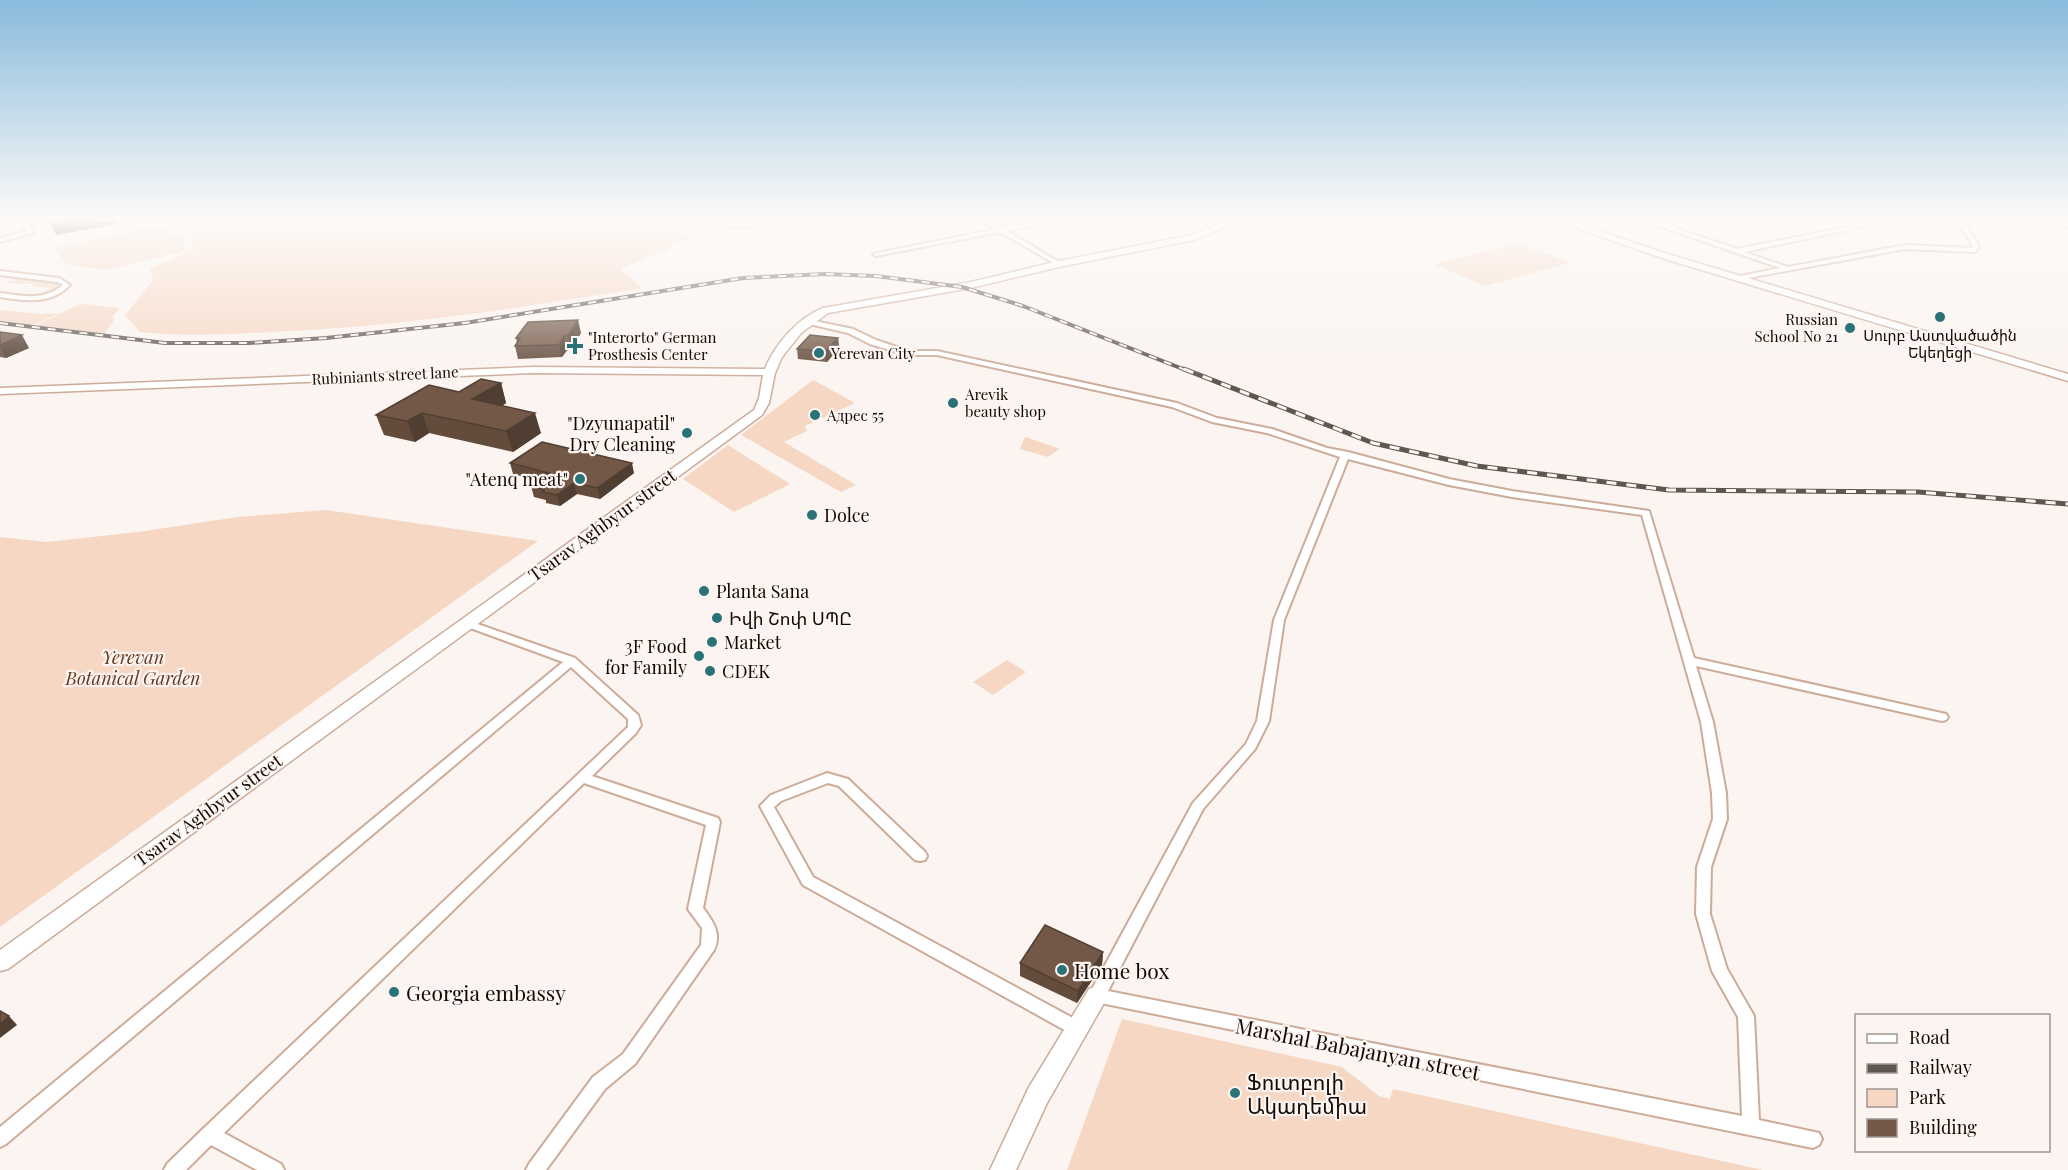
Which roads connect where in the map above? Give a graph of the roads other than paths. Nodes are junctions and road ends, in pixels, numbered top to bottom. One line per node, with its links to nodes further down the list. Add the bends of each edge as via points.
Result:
1 (13, 275): 6 (street, via 59,280 67,285 38,299)
2 (1014, 275): 7 (main road, Tsarav Aghbyur street, via 837,307)
3 (1726, 275): 5 (main road)
4 (1756, 275): 5 (street)
5 (1737, 278): 9 (main road)
6 (0, 295)
7 (808, 321): 8 (main road, Tsarav Aghbyur street, via 778,353); 11 (street, via 909,352 937,353 1174,405 1215,420 1269,431)
8 (770, 372): 10 (main road, Rubiniants street lane, via 533,370); 12 (main road, Tsarav Aghbyur street, via 766,402 758,412)
9 (2068, 378)
10 (0, 392)
11 (1345, 454): 14 (street, via 1449,482 1646,513); 19 (street, via 1279,620 1263,721 1251,746 1198,806)
12 (466, 623): 13 (street); 18 (main road, Tsarav Aghbyur street)
13 (571, 660): 16 (street, via 636,721 632,730); 23 (street)
14 (1690, 661): 15 (street); 21 (street, via 1707,722 1719,793 1720,819 1704,867 1702,914 1720,971 1746,1016)
15 (1942, 717)
16 (583, 778): 22 (street); 27 (street, via 713,822 695,909 709,927 709,946 629,1059 599,1083)
17 (920, 856): 20 (street, via 835,778 786,794 767,806 808,881)
18 (0, 962)
19 (1097, 996): 20 (main road); 21 (street, Marshal Babajanyan street)
20 (1076, 1028): 28 (main road, via 1038,1095)
21 (1751, 1126): 24 (street, Marshal Babajanyan street)
22 (209, 1135): 25 (street); 26 (street)
23 (0, 1138)
24 (1813, 1139)
25 (173, 1170)
26 (275, 1170)
27 (535, 1170)
28 (1003, 1170)

